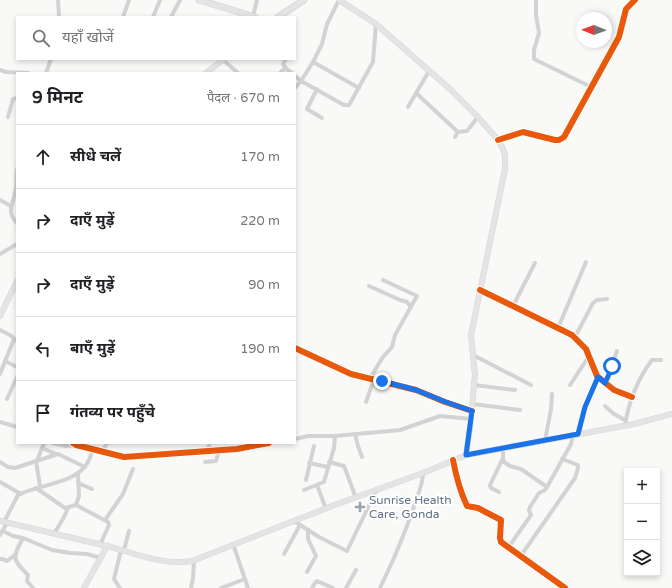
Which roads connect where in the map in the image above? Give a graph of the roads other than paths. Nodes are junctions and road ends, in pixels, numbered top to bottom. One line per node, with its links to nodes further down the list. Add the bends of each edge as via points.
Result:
1 (58, 0): 12 (street)
2 (122, 0): 11 (street)
3 (160, 0): 14 (street)
4 (180, 0): 15 (street)
5 (199, 0): 16 (highway)
6 (255, 0): 17 (street)
7 (304, 0): 18 (highway)
8 (339, 0): 19 (main road); 24 (street, via 329,18 322,44)
9 (536, 0): 37 (street, via 539,33 534,59)
10 (635, 0): 37 (street, via 626,9 619,37)
11 (128, 1): 13 (street)
12 (59, 16)
13 (124, 16)
14 (153, 16)
15 (172, 16)
16 (251, 16)
17 (254, 16)
18 (280, 16)
19 (376, 24): 27 (main road); 38 (street, via 373,62)
20 (51, 60): 29 (street)
21 (222, 60): 30 (main road)
22 (224, 60): 31 (street)
23 (285, 60): 25 (street, via 283,63)
24 (313, 62): 35 (street); 38 (street)
25 (286, 68): 32 (street); 33 (street)
26 (0, 70): 28 (street)
27 (429, 71): 40 (street); 44 (main road)
28 (16, 72)
29 (47, 72)
30 (207, 72)
31 (237, 72)
32 (281, 72)
33 (291, 72)
34 (296, 77): 35 (street)
35 (301, 81): 36 (street); 39 (street)
36 (296, 87)
37 (592, 87): 48 (street, via 561,139 555,140 523,132)
38 (359, 88): 39 (street, via 348,106)
39 (317, 89): 45 (street, via 307,109)
40 (416, 93): 42 (street); 46 (street)
41 (16, 98): 43 (street, via 13,99)
42 (408, 107)
43 (8, 117)
44 (478, 117): 46 (street, via 467,131); 48 (main road)
45 (322, 118)
46 (458, 132): 47 (street)
47 (454, 137)
48 (498, 140): 60 (main road, via 505,155 505,169)
49 (16, 185): 51 (street)
50 (0, 200): 51 (street)
51 (11, 206): 52 (street, via 12,217)
52 (16, 222)
53 (16, 245): 54 (street)
54 (0, 254)
55 (536, 262): 62 (street)
56 (586, 262): 65 (street)
57 (383, 280): 63 (street, via 417,295)
58 (16, 283): 64 (main road)
59 (369, 286): 63 (street, via 407,302)
60 (480, 290): 62 (street); 71 (main road, via 471,335)
61 (607, 299): 67 (street, via 593,303)
62 (513, 306): 65 (street)
63 (411, 307): 78 (street)
64 (0, 314)
65 (558, 328): 67 (street)
66 (0, 330): 68 (street)
67 (575, 337): 72 (street)
68 (16, 340): 74 (street)
69 (296, 348): 78 (street, via 351,374)
70 (617, 351): 80 (street)
71 (474, 355): 81 (main road); 82 (street)
72 (589, 356): 77 (street); 83 (street)
73 (661, 360): 86 (street, via 652,360 649,363)
74 (5, 361): 75 (street); 76 (street)
75 (16, 366)
76 (0, 374)
77 (598, 377): 80 (street); 99 (street)
78 (372, 378): 88 (street); 92 (street, via 416,390)
79 (16, 383): 87 (street)
80 (605, 383): 86 (street, via 614,390)
81 (474, 385): 84 (street); 89 (main road)
82 (531, 385)
83 (570, 385)
84 (515, 390)
85 (552, 394): 102 (street)
86 (632, 397): 96 (street)
87 (7, 399)
88 (366, 402)
89 (472, 404): 91 (street); 92 (main road)
90 (605, 406): 96 (street)
91 (520, 410)
92 (472, 411): 94 (main road)
93 (672, 414): 96 (main road)
94 (471, 419): 98 (street, via 440,416 400,430); 116 (main road)
95 (0, 422): 97 (street)
96 (625, 423): 99 (main road)
97 (16, 427)
98 (355, 434): 100 (street); 117 (street)
99 (576, 435): 102 (main road); 119 (street)
100 (335, 436): 101 (street); 125 (street)
101 (296, 439)
102 (545, 441): 110 (main road)
103 (57, 444): 104 (street)
104 (74, 444): 111 (street)
105 (106, 444): 114 (street)
106 (210, 444): 113 (street)
107 (263, 444): 112 (street)
108 (43, 445): 115 (street); 121 (street)
109 (314, 446): 124 (street)
110 (503, 449): 116 (main road); 118 (street)
111 (92, 450): 114 (street); 126 (street, via 89,462)
112 (220, 450): 113 (street); 122 (street, via 216,461)
113 (207, 451): 114 (street, via 124,457)
114 (102, 452)
115 (56, 454): 121 (street); 126 (street)
116 (466, 455): 120 (main road)
117 (362, 457)
118 (503, 458): 135 (street, via 506,464 521,469); 139 (street, via 490,485)
119 (562, 458): 135 (street); 161 (street, via 578,465 575,478)
120 (453, 460): 129 (main road); 157 (street, via 467,506 478,508 501,520 500,541)
121 (36, 461): 123 (street, via 15,468); 134 (street)
122 (205, 462)
123 (0, 463)
124 (309, 463): 125 (street); 130 (street)
125 (329, 464): 133 (street, via 324,482); 141 (street, via 344,466)
126 (84, 467): 128 (street)
127 (132, 469): 145 (street, via 123,494)
128 (78, 473): 132 (street); 134 (street, via 68,479)
129 (422, 473): 138 (main road); 177 (street, via 422,484 407,528)
130 (306, 480)
131 (0, 482): 140 (street)
132 (78, 483): 136 (street); 142 (street, via 79,496)
133 (317, 485): 137 (street); 144 (street)
134 (38, 487): 140 (street); 143 (street)
135 (547, 487): 157 (street, via 538,493 529,510 531,516)
136 (92, 489)
137 (304, 490)
138 (376, 491): 141 (main road); 149 (street, via 347,551)
139 (499, 492)
140 (21, 494): 147 (street, via 16,498)
141 (356, 498): 144 (main road)
142 (76, 504): 143 (street); 145 (street)
143 (68, 508): 152 (street)
144 (326, 509): 146 (main road)
145 (105, 520): 155 (street, via 109,525)
146 (294, 521): 148 (street); 154 (main road)
147 (4, 522): 151 (street); 152 (main road)
148 (300, 525): 149 (street); 159 (street)
149 (308, 530): 166 (street, via 308,539 316,556)
150 (129, 531): 158 (street)
151 (1, 533): 153 (street)
152 (54, 534): 155 (main road)
153 (23, 538): 160 (street); 162 (street, via 52,550)
154 (233, 544): 164 (main road); 167 (street)
155 (100, 545): 156 (main road)
156 (107, 546): 158 (main road); 162 (main road)
157 (508, 548): 161 (street)
158 (122, 550): 164 (main road, via 161,561); 170 (street, via 114,579)
159 (284, 554)
160 (15, 555): 163 (street, via 7,561); 168 (street, via 18,566 28,575 26,580)
161 (520, 557): 178 (street)
162 (101, 558): 169 (main road)
163 (0, 559)
164 (194, 560): 171 (street)
165 (356, 570): 176 (street)
166 (307, 572)
167 (245, 579): 172 (street); 173 (street)
168 (33, 588)
169 (84, 588)
170 (120, 588)
171 (191, 588)
172 (221, 588)
173 (248, 588)
174 (312, 588): 175 (street, via 317,581)
175 (333, 588)
176 (346, 588)
177 (380, 588)
178 (565, 588)

